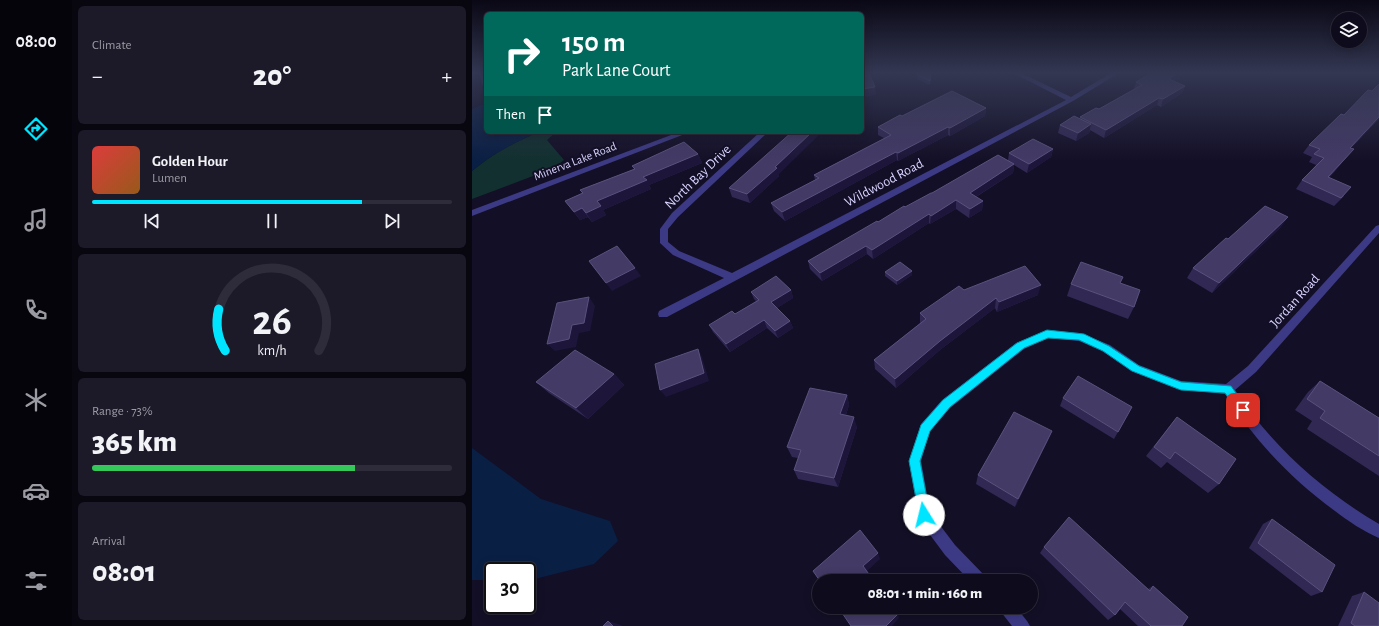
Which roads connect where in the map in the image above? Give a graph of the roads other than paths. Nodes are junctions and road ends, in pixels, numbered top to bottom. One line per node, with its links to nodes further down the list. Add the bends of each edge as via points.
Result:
1 (1067, 102): 6 (street, Wildwood Road)
2 (681, 134): 4 (street, Minerva Lake Road)
3 (762, 134): 6 (street, North Bay Drive, via 674,215 664,229 664,243 676,254)
4 (472, 213)
5 (1379, 228): 8 (street, Jordan Road, via 1252,369)
6 (732, 278): 7 (street, Wildwood Road)
7 (663, 314)
8 (1228, 389): 9 (street, via 1258,431 1306,481 1361,522); 10 (street, via 1181,386 1135,368 1106,348 1080,337 1047,334 1014,350 946,404 925,428 915,461 924,515 950,550)
9 (1379, 531)
10 (973, 574)
11 (1012, 614): 12 (street)
12 (1022, 626)

